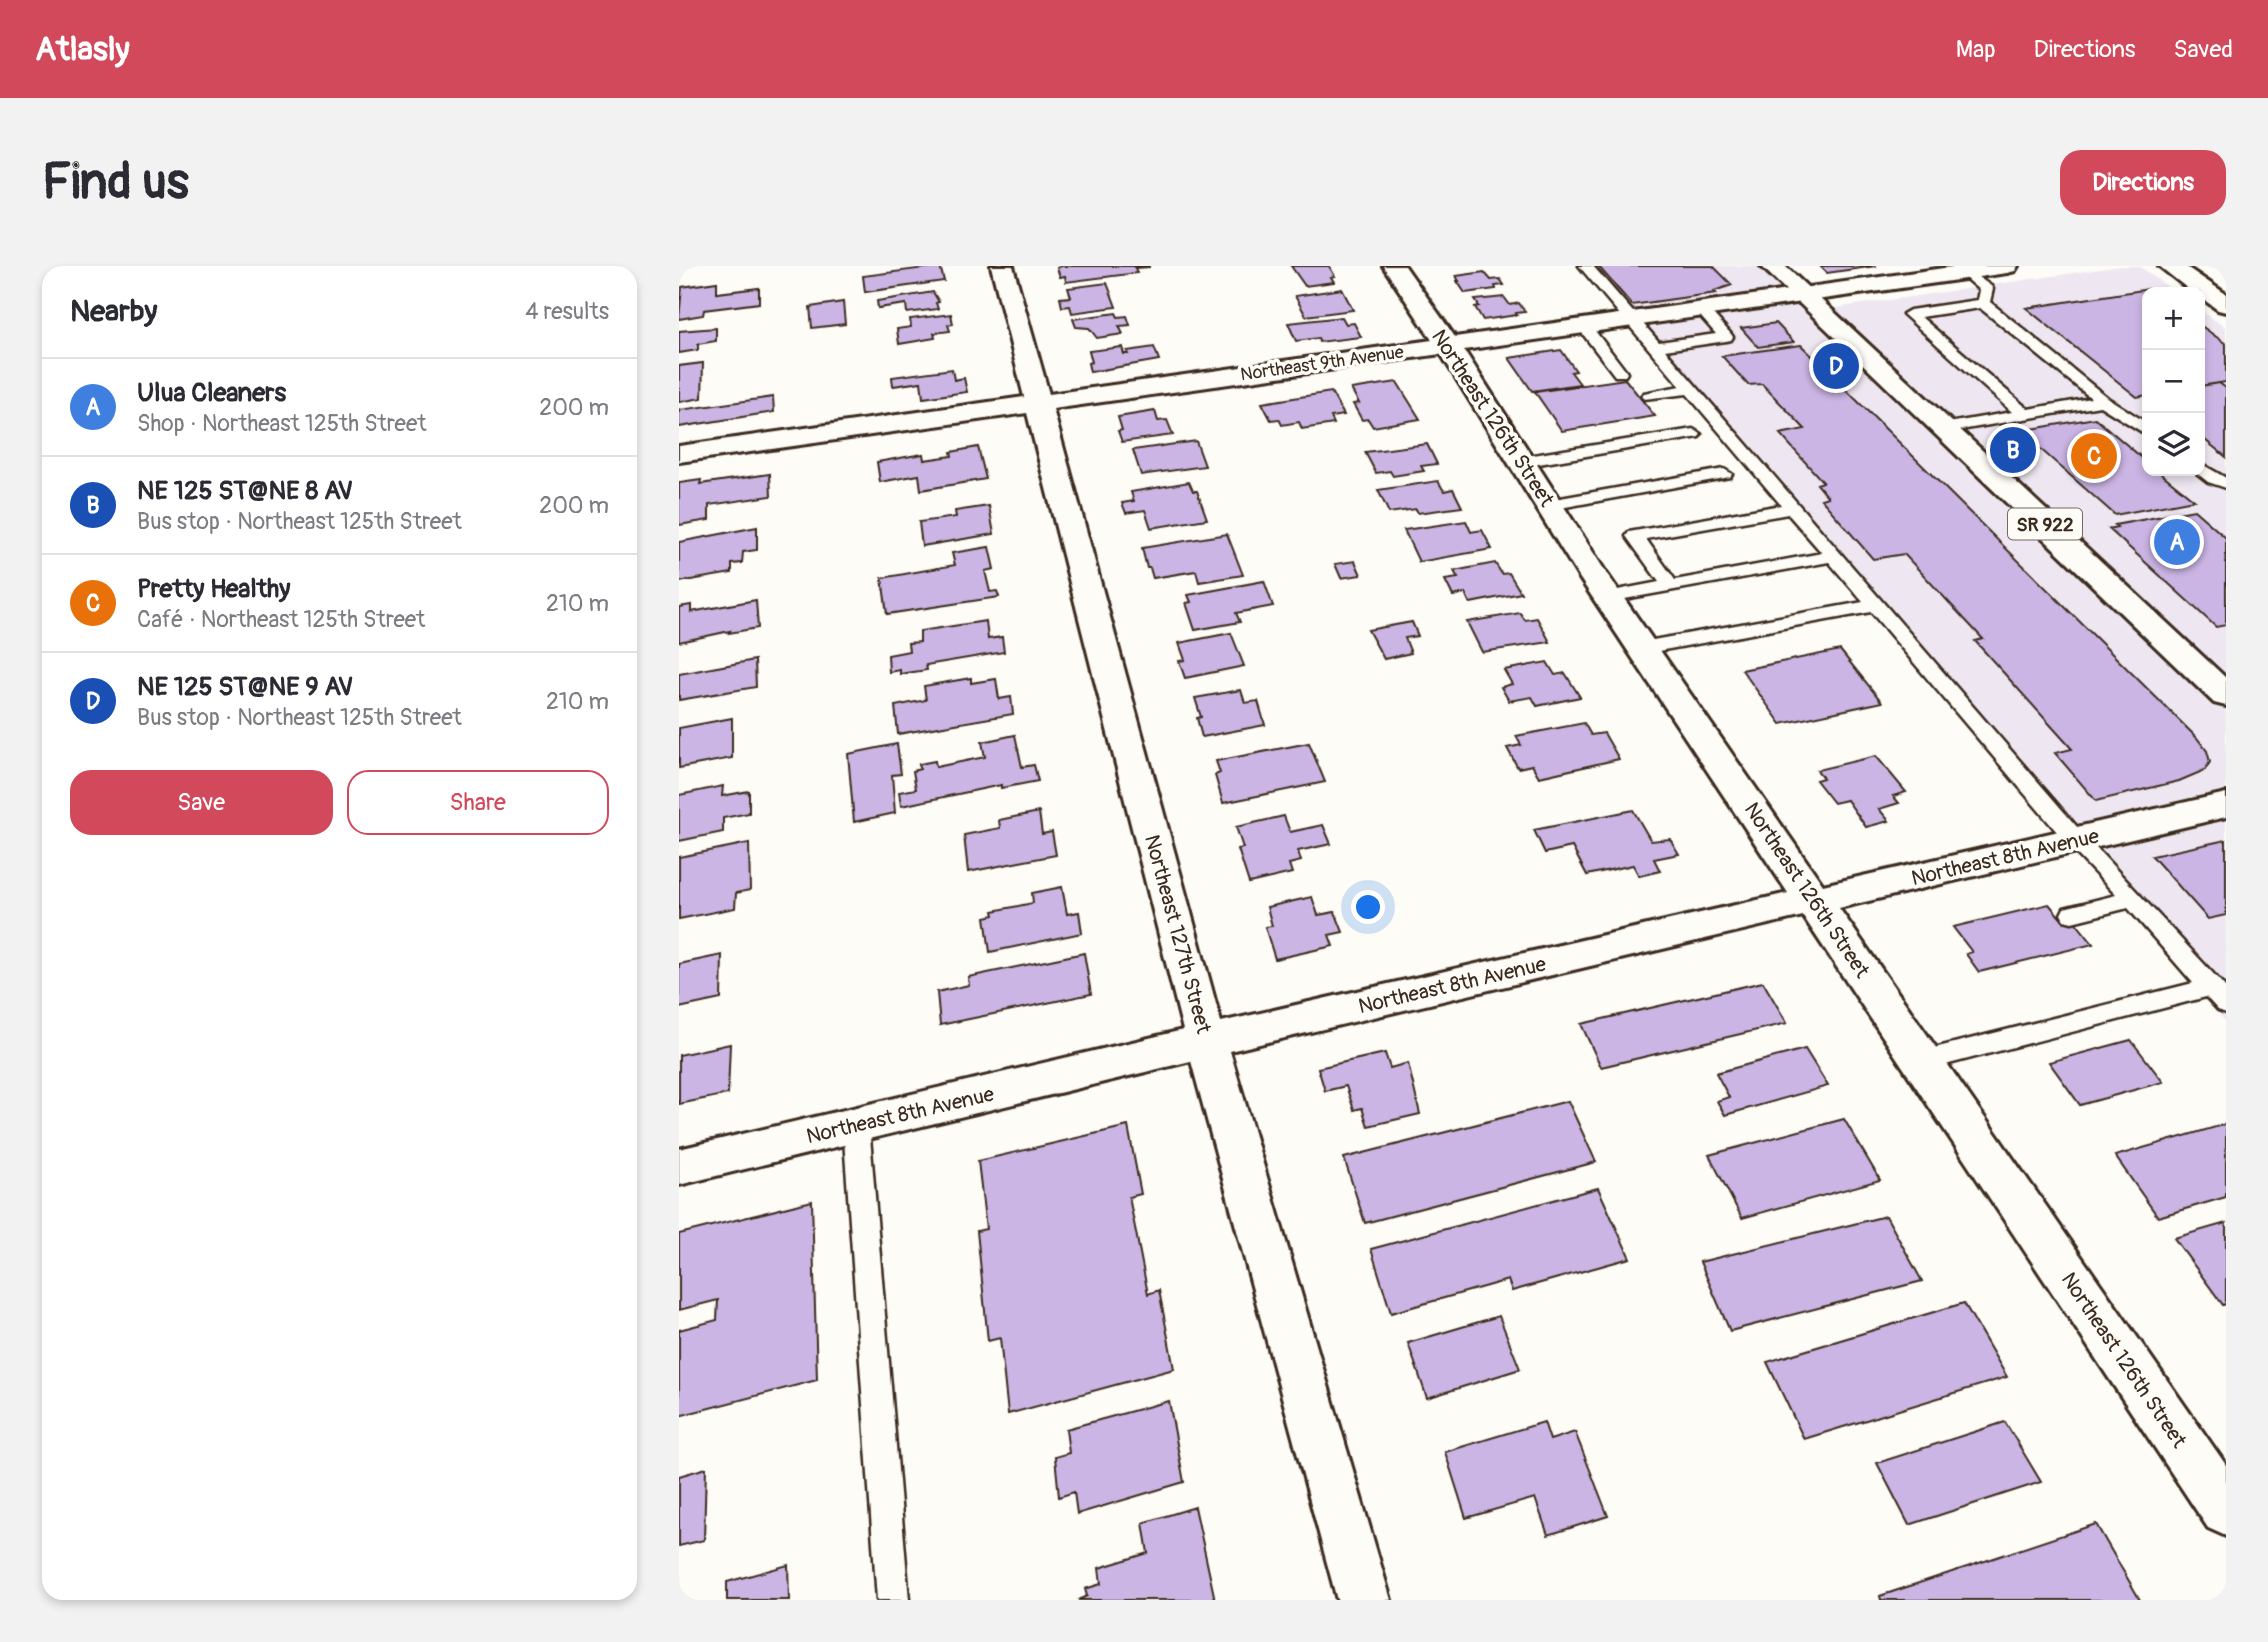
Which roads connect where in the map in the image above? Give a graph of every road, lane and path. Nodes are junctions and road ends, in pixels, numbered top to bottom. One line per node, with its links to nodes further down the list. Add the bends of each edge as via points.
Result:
1 (1002, 266): 19 (street, Northeast 127th Street)
2 (1394, 266): 14 (street, Northeast 126th Street)
3 (1586, 266): 12 (lane)
4 (1772, 266): 8 (street, SR 922)
5 (2007, 266): 7 (street, Northeast 9th Avenue)
6 (2170, 266): 10 (street)
7 (1965, 272): 8 (street, Northeast 9th Avenue); 9 (lane, via 1986,289)
8 (1802, 295): 11 (street, Northeast 9th Avenue); 23 (street, SR 922)
9 (1983, 303): 20 (lane); 21 (lane, via 1910,314)
10 (2226, 304)
11 (1701, 309): 12 (street, Northeast 9th Avenue); 15 (lane, via 1726,337)
12 (1630, 319): 13 (street, Northeast 9th Avenue); 15 (lane)
13 (1584, 326): 14 (street, Northeast 9th Avenue); 16 (lane)
14 (1448, 345): 19 (street, Northeast 9th Avenue); 26 (street, Northeast 126th Street)
15 (1654, 347): 17 (lane)
16 (1620, 373)
17 (1691, 389): 18 (lane); 31 (lane)
18 (1649, 396)
19 (1039, 401): 25 (street, Northeast 9th Avenue); 44 (street, Northeast 127th Street)
20 (2103, 401): 21 (lane); 22 (lane)
21 (2024, 414): 23 (lane)
22 (2142, 427)
23 (1943, 428): 37 (street, SR 922)
24 (1693, 435): 26 (lane)
25 (679, 454)
26 (1521, 462): 30 (street, Northeast 126th Street)
27 (2205, 472): 29 (lane)
28 (1724, 474): 30 (lane)
29 (2226, 482)
30 (1549, 505): 34 (street, Northeast 126th Street)
31 (1794, 508): 32 (lane); 33 (lane, via 1635,536)
32 (1835, 556): 33 (lane); 35 (lane)
33 (1670, 586): 34 (lane)
34 (1608, 597): 36 (street, Northeast 126th Street)
35 (1877, 605): 36 (lane); 39 (lane)
36 (1642, 648): 41 (street, Northeast 126th Street)
37 (2226, 696)
38 (2226, 805): 39 (street, Northeast 8th Avenue)
39 (2076, 840): 40 (lane); 41 (street, Northeast 8th Avenue)
40 (2132, 899): 42 (lane); 43 (lane)
41 (1816, 901): 44 (street, Northeast 8th Avenue); 45 (street, Northeast 126th Street)
42 (2071, 914)
43 (2219, 995): 45 (lane)
44 (1206, 1041): 46 (street, Northeast 8th Avenue); 50 (street, Northeast 127th Street)
45 (1922, 1061): 48 (street, Northeast 126th Street)
46 (856, 1125): 47 (street, Northeast 8th Avenue); 49 (lane)
47 (679, 1167)
48 (2226, 1510)
49 (893, 1600)
50 (1364, 1600)

